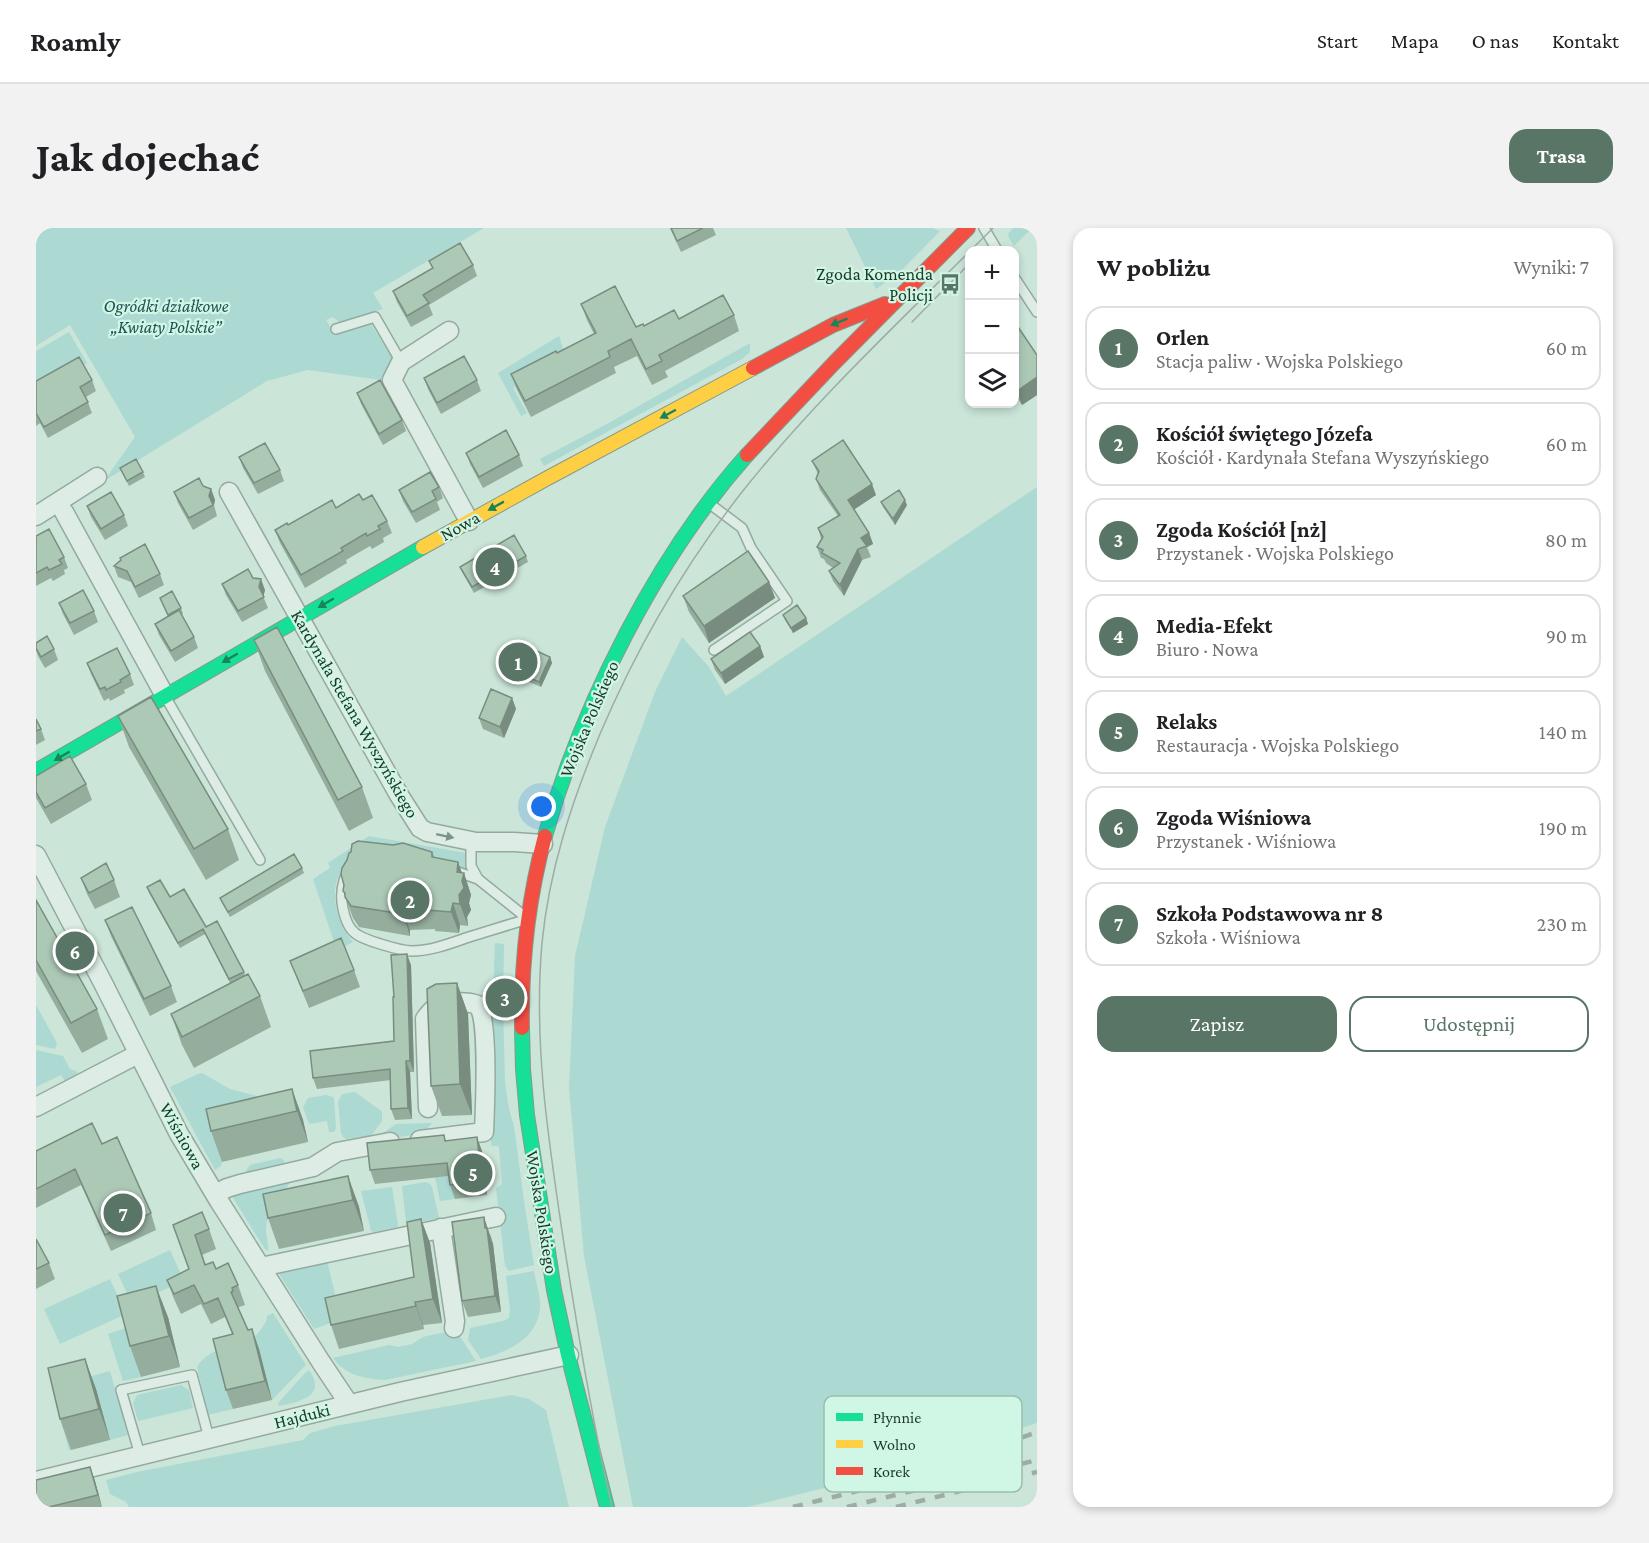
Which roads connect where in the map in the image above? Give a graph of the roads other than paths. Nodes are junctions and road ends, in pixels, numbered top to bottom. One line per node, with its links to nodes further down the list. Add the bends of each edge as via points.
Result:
1 (968, 228): 5 (street, Wojska Polskiego)
2 (984, 228): 3 (lane)
3 (995, 246)
4 (1019, 285): 6 (lane)
5 (894, 301): 12 (street, Wojska Polskiego, via 768,432); 15 (street, Nowa, one-way to 15, via 833,325)
6 (1037, 312)
7 (336, 329): 9 (lane, via 375,317)
8 (449, 330): 9 (street)
9 (401, 362): 15 (street, via 392,380)
10 (97, 477): 14 (street)
11 (229, 492): 16 (street, Kardynała Stefana Wyszyńskiego)
12 (708, 503): 17 (lane, via 742,528 787,601); 21 (street, Wojska Polskiego, via 626,633 577,743)
13 (64, 512): 18 (street)
14 (36, 516)
15 (469, 521): 16 (street, Nowa, one-way to 16)
16 (299, 618): 18 (street, Nowa, one-way to 18); 20 (street, Kardynała Stefana Wyszyńskiego, one-way to 20, via 420,828)
17 (714, 650)
18 (165, 696): 19 (street, Nowa, one-way to 19); 23 (lane)
19 (36, 771)
20 (471, 841): 21 (street, Kardynała Stefana Wyszyńskiego); 24 (lane, via 471,866)
21 (543, 844): 25 (street, Wojska Polskiego)
22 (36, 855): 26 (street, Wiśniowa)
23 (260, 860)
24 (478, 879): 25 (lane); 25 (lane, via 426,861 387,853 363,856 353,864 341,888 344,917 356,934 410,951 440,946)
25 (528, 919): 34 (street, Wojska Polskiego, via 522,1006 526,1104 549,1258)
26 (138, 1054): 27 (street); 29 (street, Wiśniowa)
27 (36, 1107)
28 (428, 1108): 29 (street, via 425,1019 442,1005 478,1005 483,1014 484,1132 341,1151 313,1167 240,1184)
29 (215, 1194): 32 (street, Wiśniowa)
30 (496, 1217): 31 (street)
31 (441, 1228): 32 (street); 33 (street)
32 (261, 1267): 35 (street, Wiśniowa)
33 (454, 1328)
34 (569, 1355): 35 (street, Hajduki); 39 (street, Wojska Polskiego)
35 (349, 1404): 36 (street, Hajduki)
36 (209, 1438): 37 (street, Hajduki); 37 (lane, via 192,1375 122,1390)
37 (140, 1455): 38 (street, Hajduki)
38 (36, 1481)
39 (607, 1507)

